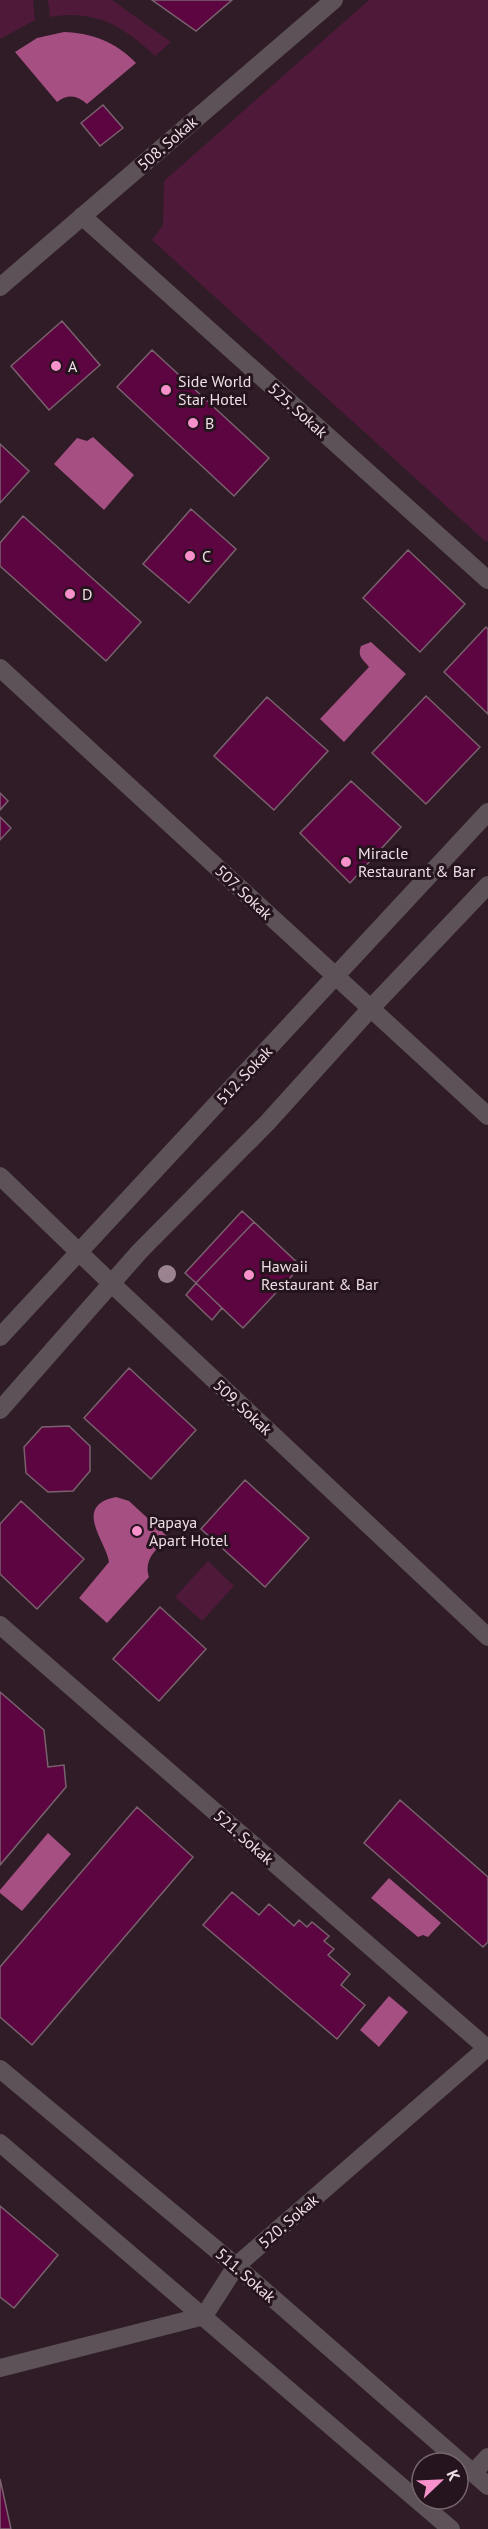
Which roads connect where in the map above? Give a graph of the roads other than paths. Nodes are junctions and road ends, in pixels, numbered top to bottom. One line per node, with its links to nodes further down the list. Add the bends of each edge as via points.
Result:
1 (334, 0): 2 (street, 508. Sokak)
2 (82, 216): 3 (street, 508. Sokak); 4 (street, 525. Sokak)
3 (0, 287)
4 (488, 580)
5 (0, 668): 8 (street, 507. Sokak)
6 (488, 812): 8 (street, 512. Sokak)
7 (488, 885): 9 (street)
8 (336, 976): 9 (street, 507. Sokak); 12 (street, 512. Sokak)
9 (371, 1008): 10 (street, 507. Sokak); 13 (street)
10 (488, 1116)
11 (0, 1176): 12 (street, 509. Sokak)
12 (80, 1252): 13 (street, 509. Sokak); 14 (street, 512. Sokak)
13 (112, 1284): 15 (street); 17 (street, 509. Sokak)
14 (0, 1337)
15 (0, 1410)
16 (0, 1625): 18 (street, 521. Sokak)
17 (488, 1637)
18 (488, 2048): 21 (street, 520. Sokak)
19 (0, 2069): 21 (street, 511. Sokak)
20 (0, 2143): 22 (street)
21 (236, 2266): 22 (street, 520. Sokak); 25 (street, 511. Sokak)
22 (204, 2316): 23 (street); 27 (street)
23 (0, 2368)
24 (488, 2457): 25 (street)
25 (473, 2473): 26 (street, 511. Sokak)
26 (488, 2486)
27 (451, 2529)

